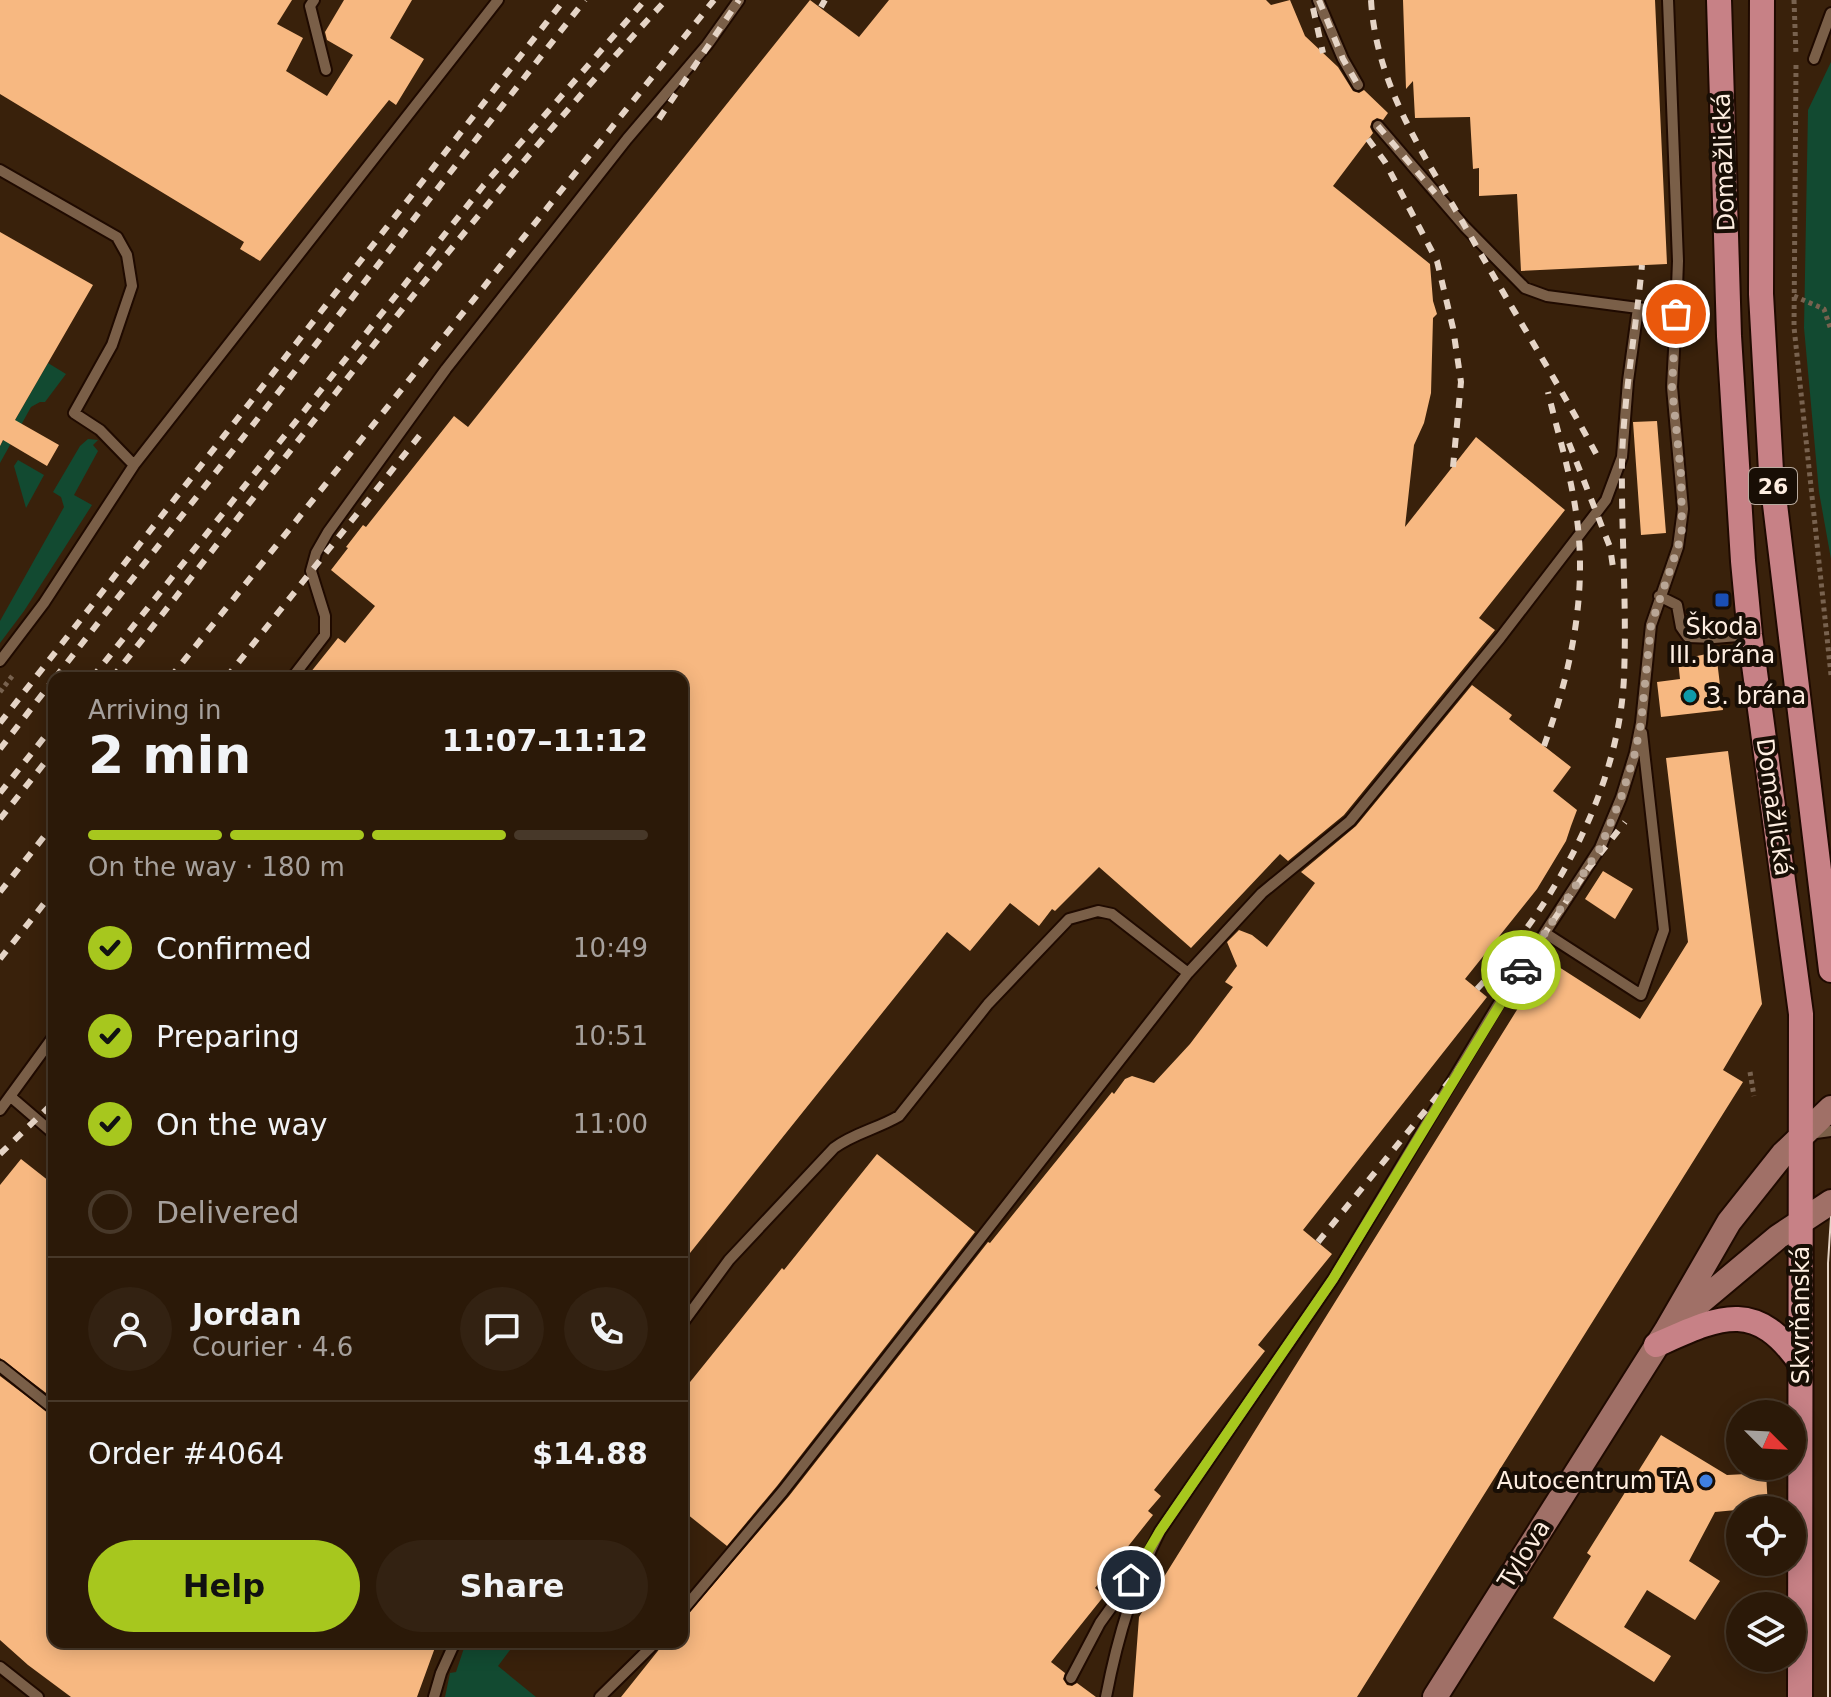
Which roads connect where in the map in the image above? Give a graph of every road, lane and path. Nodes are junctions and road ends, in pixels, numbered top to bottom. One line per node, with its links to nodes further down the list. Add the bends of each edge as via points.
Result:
1 (314, 0): 11 (lane, via 310,6)
2 (498, 0): 19 (lane)
3 (739, 0): 23 (lane, via 446,369 328,532 311,571 325,616 325,635)
4 (1318, 0): 12 (lane)
5 (1668, 0): 17 (lane)
6 (1719, 0): 21 (main road, Domažlická / 26, via 1729,336)
7 (1762, 0): 27 (main road, Domažlická / 26, via 1760,267 1771,471)
8 (1794, 0): 15 (path)
9 (1831, 13): 10 (lane)
10 (1814, 59)
11 (326, 70)
12 (1358, 85)
13 (1378, 126): 16 (lane, via 1525,288 1547,296)
14 (0, 170): 19 (lane, via 117,237 127,255 132,286 112,345 74,413 100,430)
15 (1794, 296): 18 (path, via 1824,309); 24 (path)
16 (1638, 308): 17 (lane); 28 (lane, via 1622,457 1606,500 1350,821 1262,893)
17 (1676, 314): 20 (lane, via 1672,387 1683,509 1678,547)
18 (1831, 330)
19 (134, 465): 22 (lane)
20 (1659, 596): 21 (lane, via 1677,605 1688,637); 25 (lane)
21 (1750, 635): 37 (main road, Domažlická / 26, via 1801,1014)
22 (0, 661)
23 (297, 672)
24 (1831, 675)
25 (1641, 723): 26 (lane, via 1605,837); 26 (lane, via 1664,930 1641,995)
26 (1545, 933): 45 (lane, via 1333,1279)
27 (1831, 970)
28 (1188, 973): 40 (lane, via 1112,914 1098,911 1069,919 988,1004 899,1116 849,1136 834,1148 729,1260); 46 (lane, via 793,1478)
29 (48, 1045): 32 (lane)
30 (1750, 1072): 31 (path)
31 (1754, 1096)
32 (11, 1097): 34 (lane); 35 (lane)
33 (1831, 1108): 37 (street, Tylova)
34 (0, 1110)
35 (48, 1129)
36 (1831, 1131): 37 (lane)
37 (1802, 1135): 39 (main road, 26); 41 (street, Tylova, via 1729,1222)
38 (1831, 1202): 39 (street, Tylova)
39 (1801, 1221): 41 (street, Tylova); 42 (main road, Skvrňanská / 26)
40 (688, 1316)
41 (1661, 1338): 42 (main road, via 1727,1318 1747,1319 1778,1335); 55 (street, Tylova)
42 (1801, 1364): 56 (main road, Skvrňanská / 26)
43 (0, 1366): 44 (lane)
44 (48, 1404)
45 (1146, 1558): 50 (lane, via 1100,1623); 54 (lane, via 1118,1636)
46 (688, 1604)
47 (452, 1648): 52 (lane)
48 (650, 1648): 53 (lane)
49 (0, 1667): 51 (lane)
50 (1071, 1678)
51 (38, 1697)
52 (434, 1697)
53 (600, 1697)
54 (1106, 1697)
55 (1435, 1697)
56 (1800, 1697)

